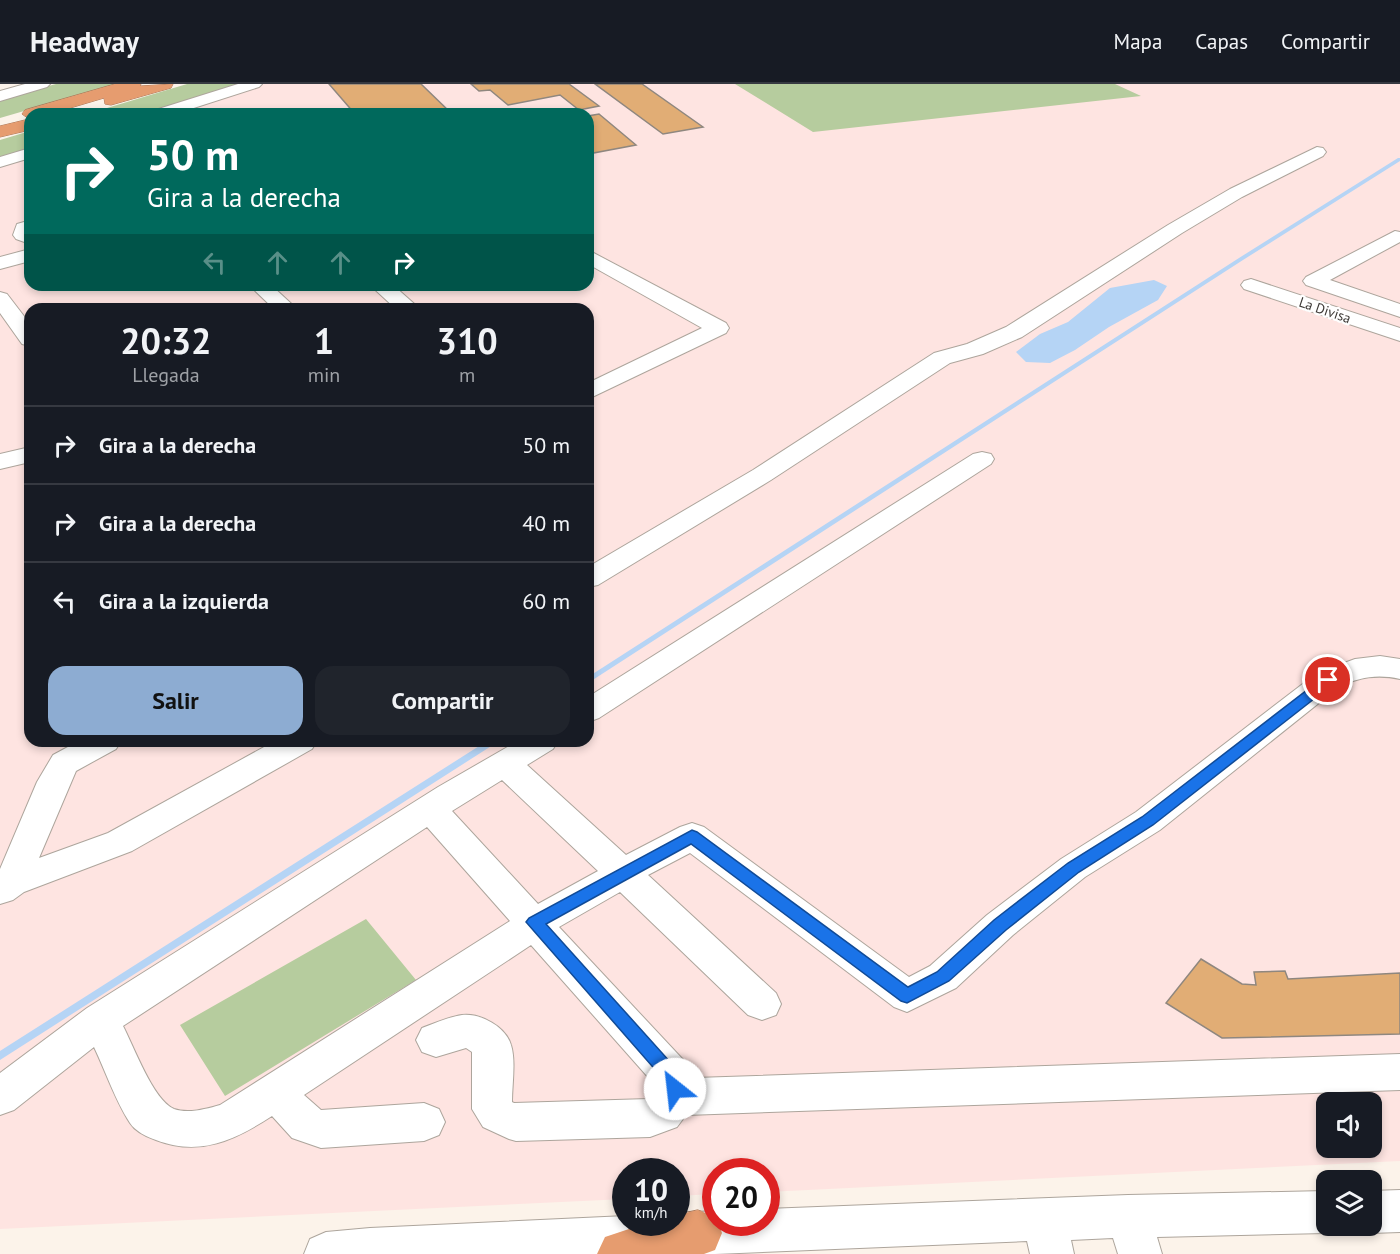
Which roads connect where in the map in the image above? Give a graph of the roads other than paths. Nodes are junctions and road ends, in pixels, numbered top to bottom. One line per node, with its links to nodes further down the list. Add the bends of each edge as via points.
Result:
1 (42, 84): 5 (street)
2 (133, 84): 6 (highway)
3 (165, 84): 7 (highway)
4 (254, 84): 8 (street)
5 (0, 96)
6 (51, 108)
7 (84, 108)
8 (177, 108)
9 (24, 116): 10 (highway)
10 (0, 123)
11 (24, 126): 12 (highway)
12 (0, 132)
13 (1317, 152): 33 (street, via 1175,228 1014,332 942,358 762,476)
14 (24, 155): 15 (street)
15 (0, 162)
16 (1395, 237): 26 (street, via 1313,281)
17 (24, 257): 19 (street)
18 (594, 259): 29 (street, via 718,328)
19 (0, 263)
20 (1251, 285): 28 (street, La Divisa)
21 (266, 291): 24 (street)
22 (387, 291): 25 (street)
23 (0, 298): 27 (street)
24 (279, 303)
25 (402, 303)
26 (1400, 311)
27 (24, 331)
28 (1400, 335)
29 (594, 389)
30 (24, 456): 32 (street)
31 (982, 459): 35 (street)
32 (0, 462)
33 (594, 575)
34 (1400, 669): 41 (street, via 1385,665 1353,667 1328,680 1148,821 1073,868 943,976 907,996 692,836)
35 (594, 707)
36 (94, 747): 42 (street, via 64,763)
37 (290, 747): 42 (street, via 120,842)
38 (533, 747): 39 (street)
39 (505, 765): 40 (street); 41 (street)
40 (431, 810): 43 (street); 45 (street)
41 (624, 873): 43 (street); 44 (street)
42 (6, 886)
43 (534, 922): 48 (street); 50 (street, via 675,1079)
44 (762, 1004)
45 (101, 1020): 48 (street, via 145,1111 168,1126 182,1131 207,1129 233,1119); 49 (street)
46 (436, 1040): 50 (street, via 465,1031 481,1034 492,1046 492,1109 506,1120 650,1118 662,1114)
47 (1400, 1072): 50 (street)
48 (278, 1090): 51 (street, via 309,1128)
49 (0, 1097)
50 (676, 1097)
51 (424, 1122)
52 (1400, 1211): 53 (street)
53 (1382, 1212)
54 (1316, 1213): 56 (street)
55 (698, 1233): 57 (street); 58 (street); 59 (highway)
56 (1134, 1235): 57 (street)
57 (1048, 1237)
58 (326, 1254)
59 (622, 1254)

